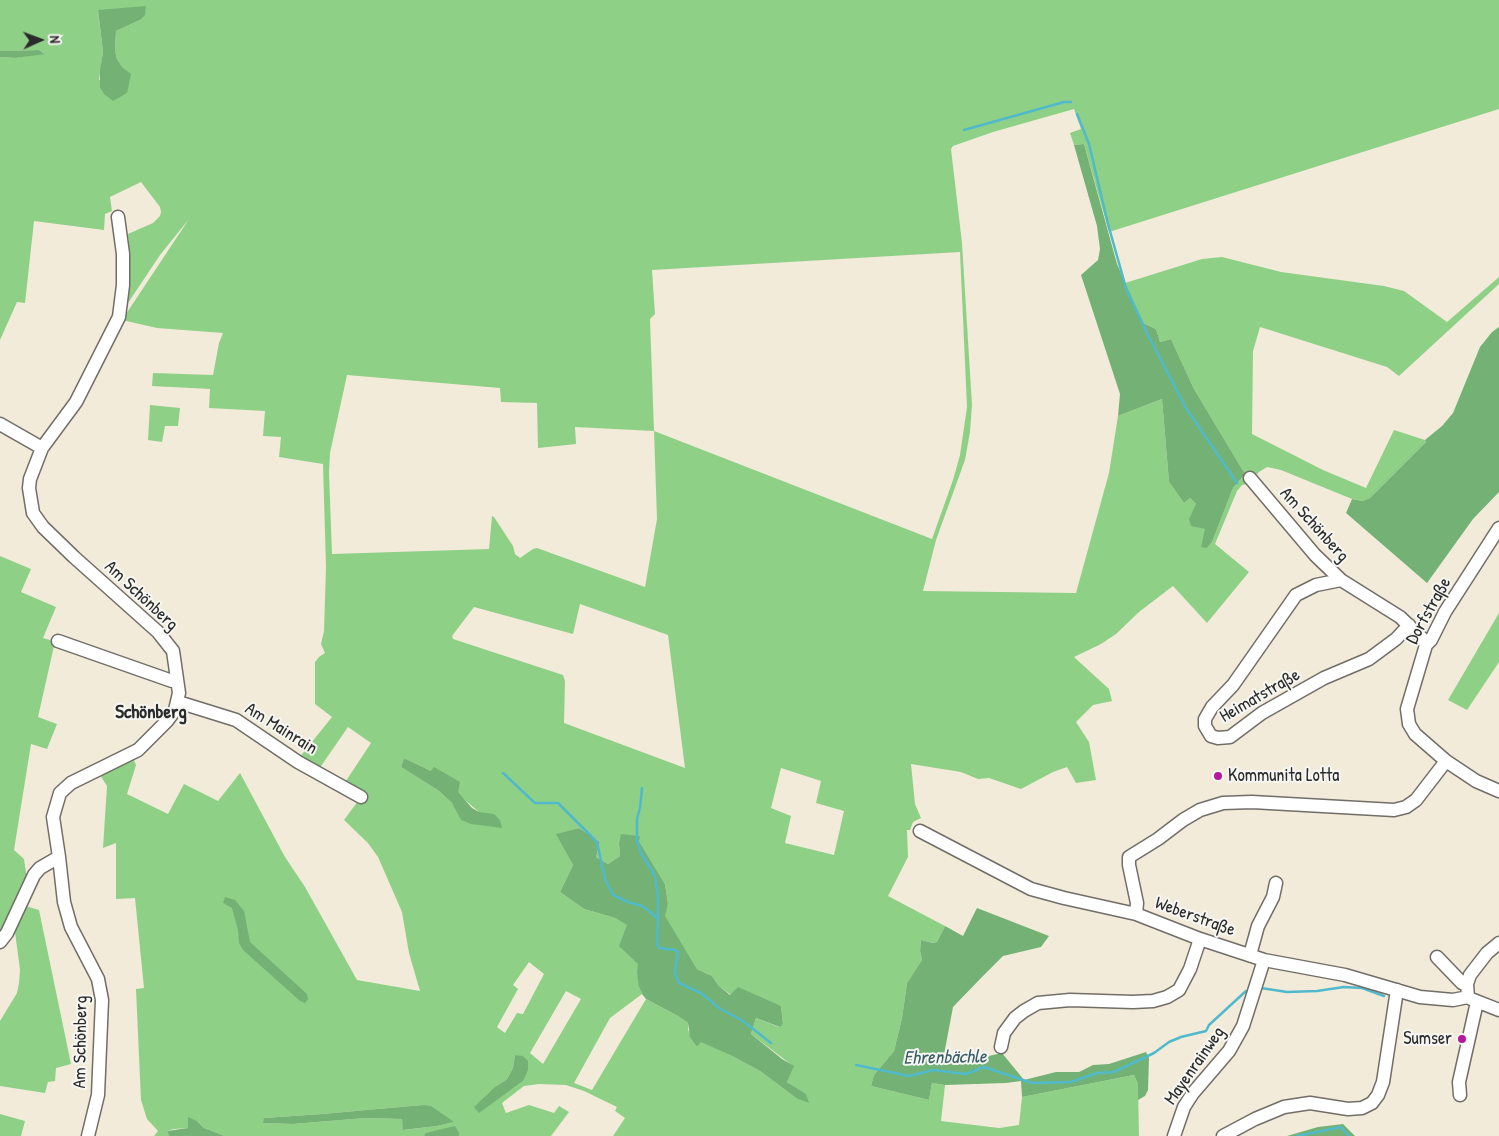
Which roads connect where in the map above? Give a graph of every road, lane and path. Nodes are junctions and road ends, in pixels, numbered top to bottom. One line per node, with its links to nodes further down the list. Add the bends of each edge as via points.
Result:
1 (118, 217): 3 (street, Am Schönberg, via 123,254 120,317 76,402)
2 (0, 424): 3 (street)
3 (42, 448): 10 (street, Am Schönberg, via 28,488 33,513 74,557 158,632 173,651)
4 (1250, 478): 6 (street, Am Schönberg, via 1315,555)
5 (1499, 528): 9 (street, Dorfstraße)
6 (1341, 580): 7 (street, Am Schönberg); 7 (street, Heimatstraße, via 1296,595 1233,685 1212,707 1205,726 1212,736 1230,737 1271,708 1324,678 1368,659)
7 (1409, 625): 9 (street, Am Schönberg)
8 (58, 641): 10 (street, via 172,681)
9 (1426, 645): 12 (street, Dorfstraße, via 1407,708 1409,724 1415,734)
10 (178, 680): 11 (street, Am Schönberg)
11 (178, 702): 14 (street, Am Mainrain, via 236,720 298,762); 16 (street, Am Schönberg, via 167,721 138,750 78,779 60,793 52,817)
12 (1446, 761): 13 (street, Dorfstraße, via 1486,787); 18 (street, via 1416,800 1394,810 1252,802 1223,803 1200,810 1129,857)
13 (1499, 791)
14 (361, 797)
15 (920, 831): 18 (street, Weberstraße, via 1031,889)
16 (59, 857): 20 (street, via 40,868 34,876 8,932); 30 (street, Am Schönberg, via 70,927 98,979 102,1000 98,1095)
17 (1276, 883): 22 (street)
18 (1136, 914): 19 (street, Weberstraße)
19 (1200, 939): 22 (street, Weberstraße); 28 (street, via 1179,990 1167,997 1133,1002 1070,1000 1038,1003 1015,1018 1004,1033)
20 (0, 942)
21 (1499, 943): 26 (street, via 1470,975)
22 (1250, 955): 24 (street, Weberstraße)
23 (1437, 957): 26 (street)
24 (1264, 960): 25 (street, Weberstraße, via 1345,975); 31 (street, Mayenrainweg, via 1244,1023 1229,1051 1193,1093)
25 (1396, 990): 26 (street, Weberstraße, via 1437,999); 32 (street, via 1383,1082 1372,1103 1348,1109 1310,1103 1284,1107)
26 (1471, 995): 27 (street); 29 (street)
27 (1499, 1010)
28 (1001, 1047)
29 (1460, 1095)
30 (88, 1136)
31 (1174, 1136)
32 (1223, 1136)

